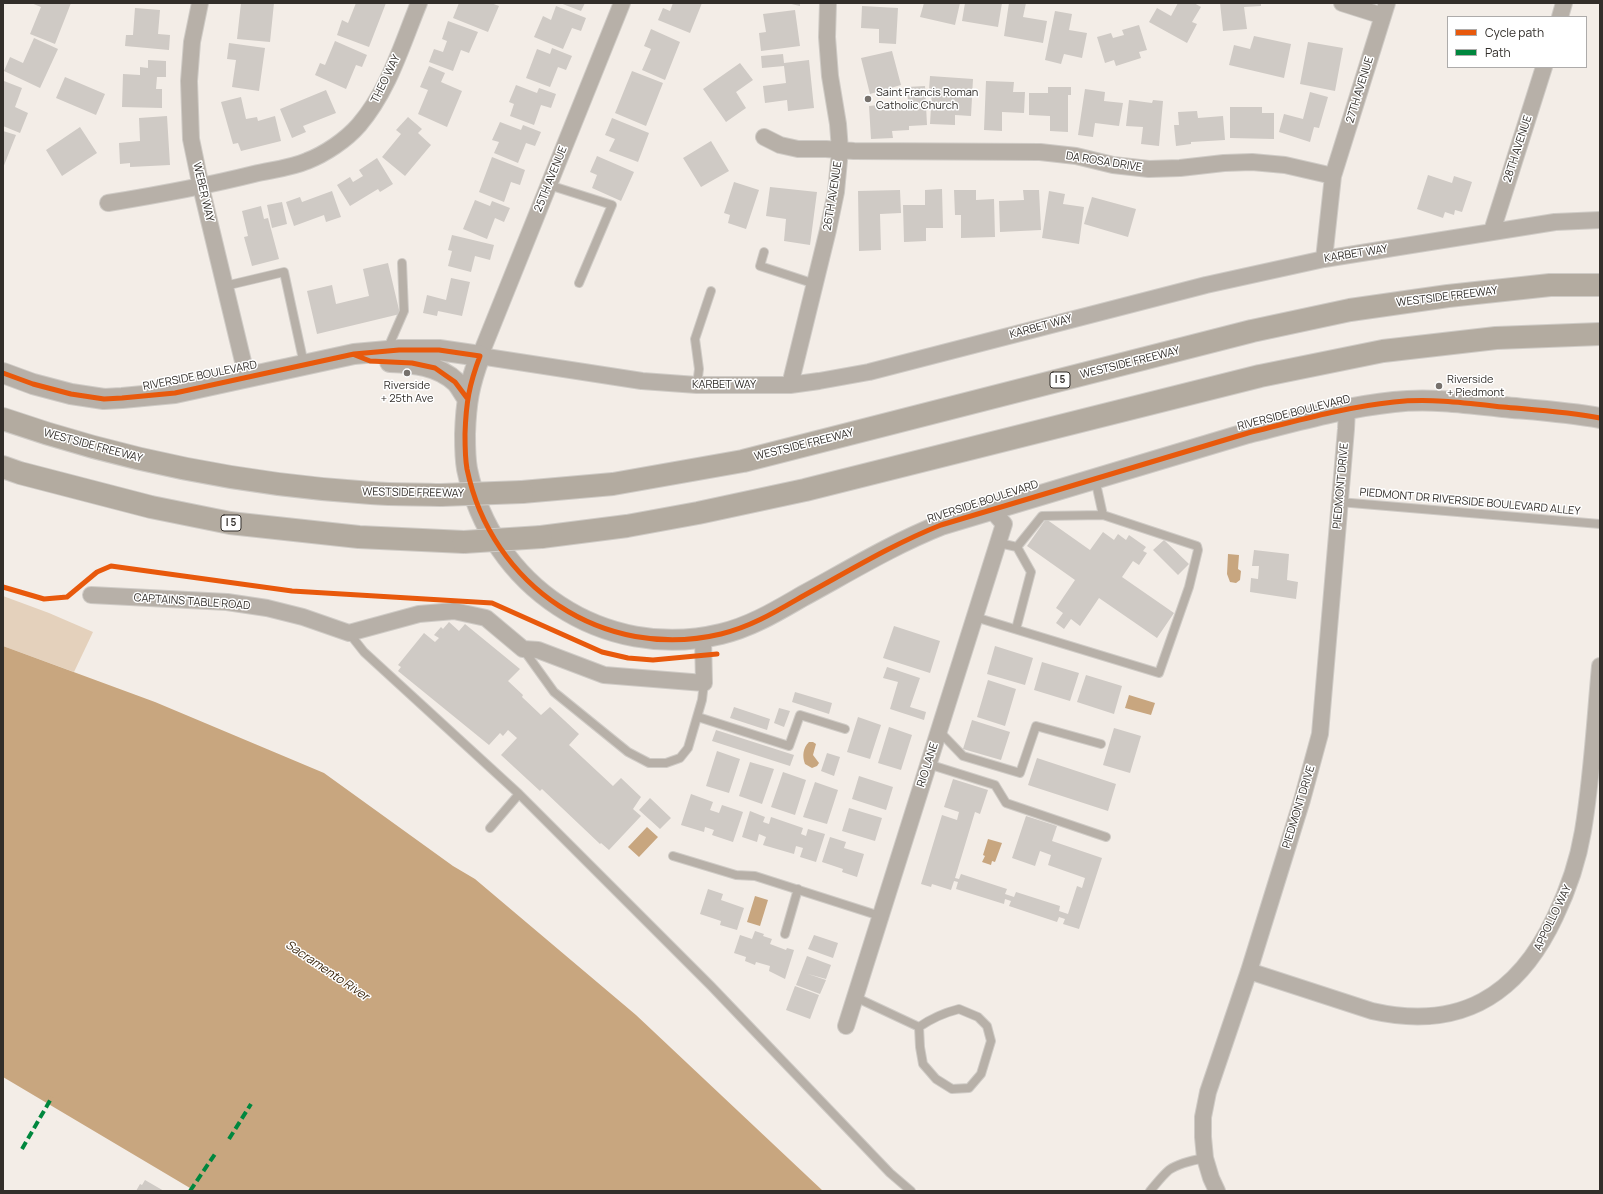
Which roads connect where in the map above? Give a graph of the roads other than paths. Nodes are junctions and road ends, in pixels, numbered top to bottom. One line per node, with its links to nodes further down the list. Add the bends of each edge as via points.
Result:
1 (200, 3): 14 (street, WEBER WAY, via 192,42 189,100 191,139)
2 (419, 3): 14 (street, THEO WAY, via 385,85 358,126 344,139 306,161)
3 (622, 3): 13 (street, 25TH AVENUE)
4 (828, 3): 11 (street, 26TH AVENUE, via 830,76)
5 (1342, 3): 7 (street)
6 (1564, 3): 8 (street)
7 (1385, 10): 12 (street, 27TH AVENUE)
8 (1560, 16)
9 (1544, 68): 17 (street, 28TH AVENUE)
10 (764, 137): 11 (street, DA ROSA DRIVE, via 780,145 798,149)
11 (840, 150): 12 (street, DA ROSA DRIVE, via 1040,152 1149,169 1252,162); 22 (street, 26TH AVENUE, via 834,199)
12 (1333, 176): 19 (street)
13 (549, 185): 21 (lane, via 612,206); 29 (street, 25TH AVENUE)
14 (201, 187): 15 (street, THEO WAY); 24 (street, WEBER WAY)
15 (108, 203)
16 (1600, 220): 17 (street, KARBET WAY, via 1555,222)
17 (1492, 231): 19 (street, KARBET WAY)
18 (764, 252): 22 (lane, via 760,266)
19 (1324, 259): 34 (street, KARBET WAY, via 1206,285 870,372)
20 (402, 263): 27 (lane, via 404,311)
21 (579, 283)
22 (815, 284): 34 (street, 26TH AVENUE)
23 (1600, 285): 38 (highway, WESTSIDE FREEWAY / I 5, bridge, via 1550,285 1350,310 1244,333 744,461 614,484 522,492 441,495 371,493 262,482 153,462 46,434)
24 (225, 286): 30 (lane, via 284,272); 32 (street, WEBER WAY)
25 (711, 291): 33 (lane, via 695,339 699,369)
26 (1600, 334): 39 (highway, I 5, bridge, via 1496,338 1383,351 1260,376 805,490 627,526 541,537 464,542 359,537 230,523 151,507)
27 (387, 351): 28 (street, RIVERSIDE BOULEVARD); 29 (street, RIVERSIDE BOULEVARD, via 439,350)
28 (354, 354): 30 (street, RIVERSIDE BOULEVARD); 35 (street, via 370,361 412,363 435,368 456,382)
29 (480, 356): 33 (street, KARBET WAY, via 642,381); 35 (street, RIVERSIDE BOULEVARD)
30 (304, 364): 32 (street, RIVERSIDE BOULEVARD)
31 (3, 373): 32 (street, RIVERSIDE BOULEVARD, via 59,391 104,399 157,396)
32 (247, 378)
33 (697, 385): 34 (street, KARBET WAY)
34 (790, 385)
35 (467, 398): 51 (street, RIVERSIDE BOULEVARD, via 467,470 481,513 490,531 512,565 526,580 550,601 601,627 652,638)
36 (1346, 409): 37 (street, RIVERSIDE BOULEVARD, via 1416,400 1446,401); 40 (street, RIVERSIDE BOULEVARD, via 1248,433); 41 (street, PIEDMONT DRIVE)
37 (1600, 418)
38 (3, 419)
39 (3, 467)
40 (1095, 479): 42 (street, RIVERSIDE BOULEVARD); 43 (lane)
41 (1339, 502): 44 (lane, PIEDMONT DR RIVERSIDE BOULEVARD ALLEY); 67 (street, PIEDMONT DRIVE, via 1320,734)
42 (992, 509): 45 (street, RIO LANE, via 1004,524); 51 (street, RIVERSIDE BOULEVARD, via 941,524 921,533 755,622 732,631)
43 (1102, 515): 46 (lane, via 1042,516); 49 (lane, via 1197,546 1189,587 1159,673)
44 (1600, 524)
45 (999, 543): 46 (lane); 48 (street, RIO LANE)
46 (1017, 547): 49 (lane, via 1031,572)
47 (91, 595): 50 (street, CAPTAINS TABLE ROAD, via 227,602 303,617)
48 (975, 616): 49 (lane); 57 (street, RIO LANE)
49 (1016, 629)
50 (349, 633): 52 (street, via 419,614 454,611 486,618); 60 (lane, via 364,652)
51 (703, 637): 54 (street)
52 (523, 649): 54 (street, via 538,650 604,676); 55 (lane, via 554,692 628,752 649,763 666,763 680,758 688,748)
53 (1600, 666): 67 (street, APPOLLO WAY, via 1585,820 1574,871 1547,934 1526,966 1504,987 1492,996 1462,1010 1417,1018 1372,1011)
54 (704, 683): 55 (lane)
55 (698, 717): 56 (lane, via 789,746 800,715)
56 (845, 729)
57 (939, 731): 58 (lane, via 963,756 1020,773 1036,726); 59 (street, RIO LANE)
58 (1101, 744)
59 (928, 764): 62 (lane, via 995,785 1006,803); 65 (street, RIO LANE)
60 (519, 794): 61 (lane); 72 (lane, via 711,986 890,1173)
61 (490, 828)
62 (1106, 837)
63 (673, 856): 64 (lane, via 736,875 755,876)
64 (798, 889): 65 (lane); 66 (lane)
65 (880, 916): 68 (street, RIO LANE)
66 (785, 934)
67 (1249, 971): 71 (street, PIEDMONT DRIVE, via 1208,1092 1203,1117)
68 (855, 997): 69 (street, RIO LANE); 70 (lane)
69 (846, 1026)
70 (919, 1027): 70 (lane, via 934,1016 959,1009 978,1017 987,1026 991,1041 989,1048 981,1074 969,1088 952,1089 936,1079 923,1064)
71 (1206, 1158): 73 (lane, via 1171,1169); 74 (street, PIEDMONT DRIVE)
72 (911, 1191)
73 (1150, 1191)
74 (1217, 1191)

